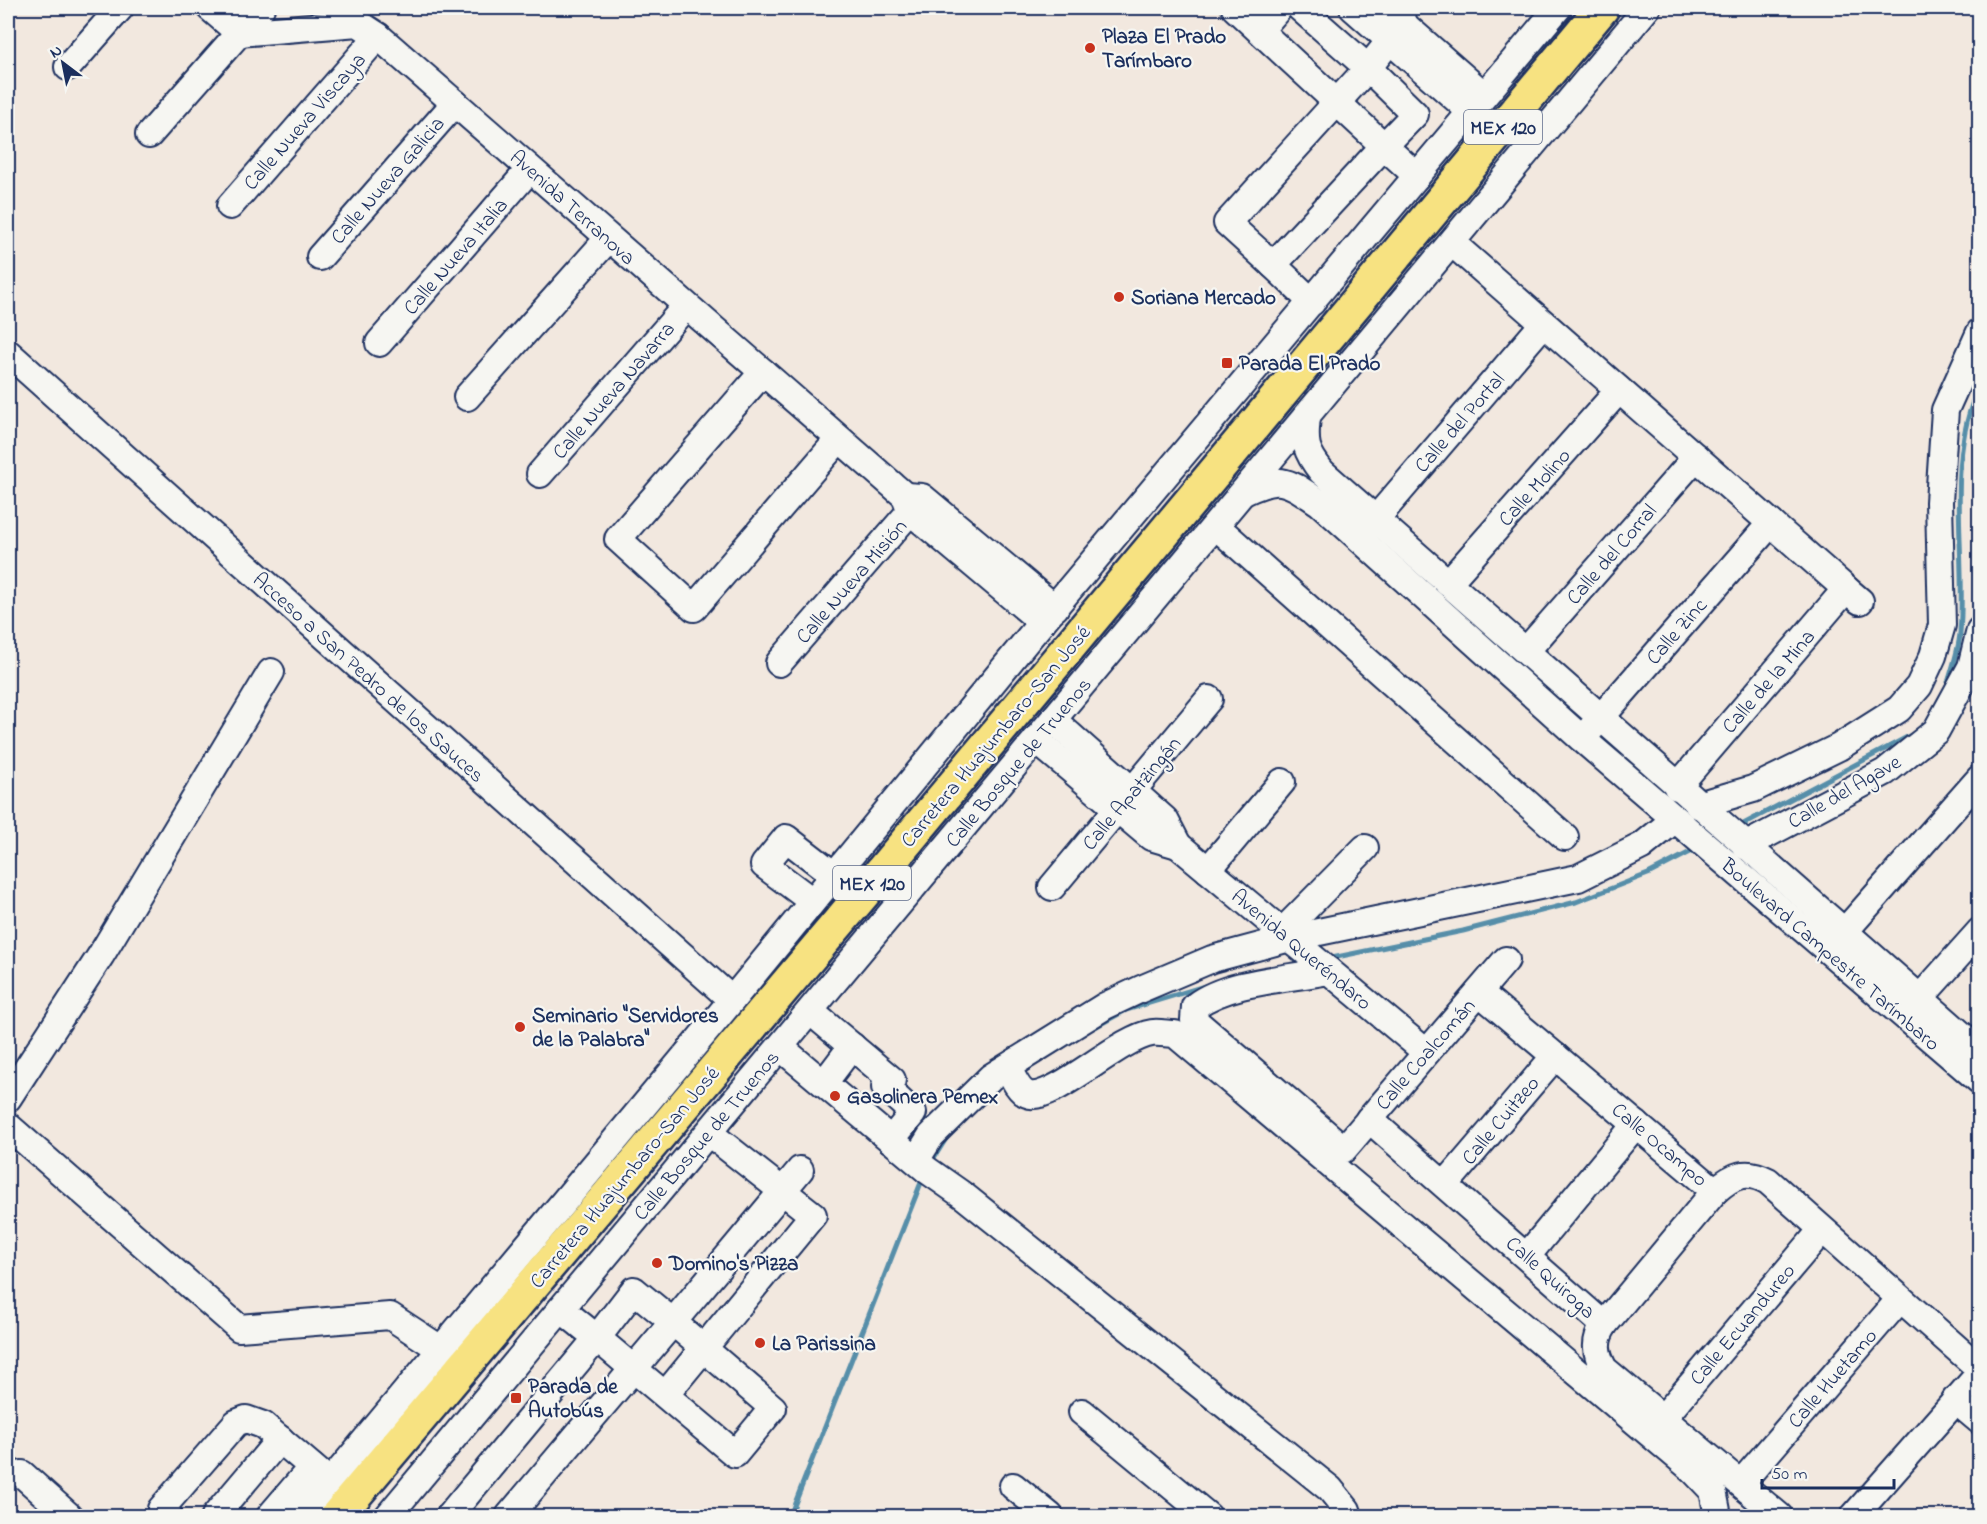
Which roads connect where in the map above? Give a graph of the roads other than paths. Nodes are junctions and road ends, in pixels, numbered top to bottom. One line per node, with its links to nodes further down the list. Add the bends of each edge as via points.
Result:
1 (120, 8): 17 (street)
2 (210, 8): 14 (street)
3 (261, 8): 14 (street)
4 (1235, 8): 13 (street)
5 (1279, 8): 13 (street)
6 (1300, 8): 18 (street)
7 (1353, 8): 12 (street)
8 (1558, 8): 21 (street)
9 (1602, 8): 30 (main road, Carretera Huajumbaro-San José / MEX 120)
10 (1610, 8): 16 (street)
11 (1647, 8): 16 (street, Calle Bosque de Truenos)
12 (1393, 24): 18 (street); 21 (street)
13 (1260, 30): 19 (street)
14 (239, 33): 15 (street, Avenida Terranova, via 358,23); 22 (street)
15 (378, 36): 20 (street, Avenida Terranova); 26 (street, Calle Nueva Viscaya)
16 (1624, 37): 29 (street, Calle Bosque de Truenos)
17 (68, 67)
18 (1368, 68): 19 (street); 23 (street, via 1414,114)
19 (1336, 102): 23 (street); 32 (street, via 1227,223)
20 (455, 103): 24 (street, Avenida Terranova); 31 (street, Calle Nueva Galicia)
21 (1477, 103): 25 (street)
22 (149, 135)
23 (1384, 146): 25 (street); 32 (street)
24 (530, 169): 28 (street, Avenida Terranova); 38 (street, Calle Nueva Italia)
25 (1417, 176): 27 (street)
26 (230, 206)
27 (1369, 234): 30 (street, via 1388,237); 34 (street)
28 (608, 239): 35 (street, Avenida Terranova); 42 (street)
29 (1452, 243): 33 (street, Calle Bosque de Truenos); 36 (street)
30 (1404, 246): 33 (street, via 1416,261); 69 (main road, Carretera Huajumbaro-San José / MEX 120)
31 (320, 257)
32 (1273, 265): 34 (street)
33 (1422, 280): 43 (street, Calle Bosque de Truenos)
34 (1312, 302): 54 (street)
35 (687, 306): 40 (street, Avenida Terranova); 46 (street, Calle Nueva Navarra)
36 (1543, 324): 41 (street); 50 (street, Calle del Portal)
37 (1980, 332): 71 (street, via 1945,410 1939,502 1942,626 1919,686 1899,709 1839,747)
38 (379, 343)
39 (8, 354): 91 (street, Acceso a San Pedro de los Sauces)
40 (763, 372): 44 (street, Avenida Terranova); 44 (street, via 618,539 694,608)
41 (1619, 390): 45 (street); 53 (street, Calle Molino)
42 (467, 397)
43 (1307, 417): 47 (street, Calle Bosque de Truenos); 48 (street, via 1304,442)
44 (839, 439): 49 (street, Avenida Terranova)
45 (1696, 457): 51 (street); 56 (street, Calle del Corral)
46 (540, 474)
47 (1244, 492): 48 (street, via 1269,481); 52 (street, Calle Bosque de Truenos)
48 (1328, 494): 50 (street, Boulevard Campestre Tarímbaro); 62 (street, Boulevard Campestre Tarímbaro)
49 (912, 502): 54 (street, Avenida Terranova); 57 (street, Calle Nueva Misión)
50 (1375, 520): 53 (street, Boulevard Campestre Tarímbaro)
51 (1771, 523): 60 (street, Calle Zinc); 67 (street, Calle de la Mina, via 1853,595)
52 (1216, 526): 61 (street, Calle Bosque de Truenos); 74 (street)
53 (1448, 583): 56 (street, Boulevard Campestre Tarímbaro)
54 (1049, 615): 64 (street)
55 (1980, 630): 75 (street, Calle del Agave, via 1971,667 1936,731 1885,771)
56 (1526, 651): 60 (street, Boulevard Campestre Tarímbaro)
57 (779, 663)
58 (271, 672): 101 (street, via 101,955)
59 (1209, 699): 68 (street, Calle Apatzingán)
60 (1600, 718): 62 (street, Calle Zinc); 67 (street, Boulevard Campestre Tarímbaro)
61 (1053, 720): 63 (street, Calle Bosque de Truenos); 68 (street, Avenida Queréndaro)
62 (1582, 739): 73 (street, Boulevard Campestre Tarímbaro)
63 (1036, 740): 70 (street, Avenida Queréndaro); 72 (street, Calle Bosque de Truenos)
64 (925, 765): 69 (street, via 931,783); 79 (street)
65 (1980, 778): 84 (street)
66 (1282, 782): 78 (street)
67 (1677, 787): 71 (street, Boulevard Campestre Tarímbaro)
68 (1133, 790): 70 (street, Calle Apatzingán); 76 (street, Avenida Queréndaro, via 1165,820)
69 (943, 798): 72 (street, via 958,809); 81 (main road, Carretera Huajumbaro-San José / MEX 120)
70 (1117, 809): 76 (street, Avenida Queréndaro, via 1151,837); 80 (street, Calle Apatzingán)
71 (1704, 811): 75 (street, Boulevard Campestre Tarímbaro)
72 (975, 814): 83 (street, Calle Bosque de Truenos)
73 (1681, 825): 86 (street, via 1578,878); 99 (street, Boulevard Campestre Tarímbaro)
74 (1565, 837)
75 (1739, 841): 84 (street, Boulevard Campestre Tarímbaro)
76 (1178, 845): 78 (street, Avenida Queréndaro)
77 (1365, 848): 86 (street)
78 (1208, 870): 86 (street, Avenida Queréndaro)
79 (832, 877): 81 (street); 82 (street); 82 (street, via 808,856 786,882)
80 (1052, 887)
81 (862, 895): 83 (street); 139 (main road, Carretera Huajumbaro-San José / MEX 120)
82 (812, 902): 91 (street)
83 (880, 926): 92 (street, Calle Bosque de Truenos)
84 (1845, 931): 90 (street, Boulevard Campestre Tarímbaro)
85 (1980, 931): 90 (street)
86 (1290, 938): 88 (street, Avenida Queréndaro); 98 (street, via 1212,959 1105,1006)
87 (1506, 960): 89 (street, Calle Coalcomán)
88 (1324, 967): 96 (street, Avenida Queréndaro); 102 (street, Calle Coalcomán, via 1206,997 1195,1006 1194,1020 1344,1149)
89 (1479, 992): 96 (street, Calle Coalcomán); 97 (street, Calle Ocampo)
90 (1920, 998): 95 (street, Boulevard Campestre Tarímbaro)
91 (732, 1000): 120 (street)
92 (810, 1011): 93 (street); 94 (street, Calle Bosque de Truenos)
93 (852, 1046): 100 (street); 106 (street, via 892,1080 885,1087 913,1113)
94 (780, 1047): 100 (street); 105 (street, Calle Bosque de Truenos)
95 (1980, 1051)
96 (1426, 1052): 102 (street, Calle Coalcomán)
97 (1555, 1056): 103 (street, Calle Ocampo); 109 (street, Calle Cuitzeo)
98 (1013, 1076): 107 (street, via 991,1077 931,1136); 145 (street, via 1029,1095 1040,1094 1070,1079 1098,1058 1151,1033 1175,1034 1693,1470 1713,1491)
99 (1980, 1081)
100 (824, 1083): 106 (street)
101 (8, 1098)
102 (1369, 1119): 109 (street, Calle Quiroga)
103 (1636, 1124): 111 (street, Calle Ocampo); 113 (street)
104 (8, 1126): 120 (street, via 239,1328 390,1316)
105 (709, 1132): 110 (street); 115 (street, Calle Bosque de Truenos)
106 (891, 1140): 107 (street)
107 (921, 1165): 144 (street, via 1330,1489)
108 (800, 1170): 110 (street)
109 (1446, 1185): 113 (street, Calle Quiroga)
110 (782, 1191): 116 (street); 119 (street, via 813,1215)
111 (1715, 1191): 112 (street, Calle Ocampo, via 1728,1179 1744,1173 1756,1175 1768,1181); 117 (street)
112 (1821, 1231): 114 (street, Calle Ocampo); 126 (street, Calle Ecuandureo)
113 (1527, 1256): 117 (street, Calle Quiroga)
114 (1900, 1299): 122 (street, Calle Ocampo); 131 (street, Calle Huetamo)
115 (561, 1309): 118 (street); 133 (street, Calle Bosque de Truenos)
116 (673, 1322): 118 (street, via 634,1290); 119 (street); 121 (street)
117 (1605, 1325): 126 (street, Calle Quiroga, via 1597,1336 1595,1353 1604,1369)
118 (597, 1338): 121 (street); 140 (street)
119 (705, 1348): 123 (street); 123 (street, via 773,1408 735,1454)
120 (442, 1350): 130 (street)
121 (633, 1368): 123 (street); 141 (street)
122 (1980, 1371): 124 (street, Calle Ocampo)
123 (666, 1395)
124 (1955, 1400): 127 (street); 147 (street, Calle Ocampo)
125 (1082, 1412): 143 (street)
126 (1662, 1418): 131 (street, Calle Quiroga)
127 (1980, 1421)
128 (280, 1439): 130 (street); 135 (street, via 263,1425 246,1419 236,1423 161,1509); 136 (street)
129 (22, 1474): 134 (street)
130 (321, 1475): 137 (street); 138 (street)
131 (1741, 1483): 146 (street, Calle Quiroga)
132 (1013, 1486): 142 (street)
133 (391, 1515)
134 (69, 1516)
135 (169, 1516)
136 (215, 1516)
137 (270, 1516)
138 (302, 1516)
139 (337, 1516)
140 (449, 1516)
141 (509, 1516)
142 (1050, 1516)
143 (1208, 1516)
144 (1349, 1516)
145 (1718, 1516)
146 (1779, 1516)
147 (1854, 1516)

